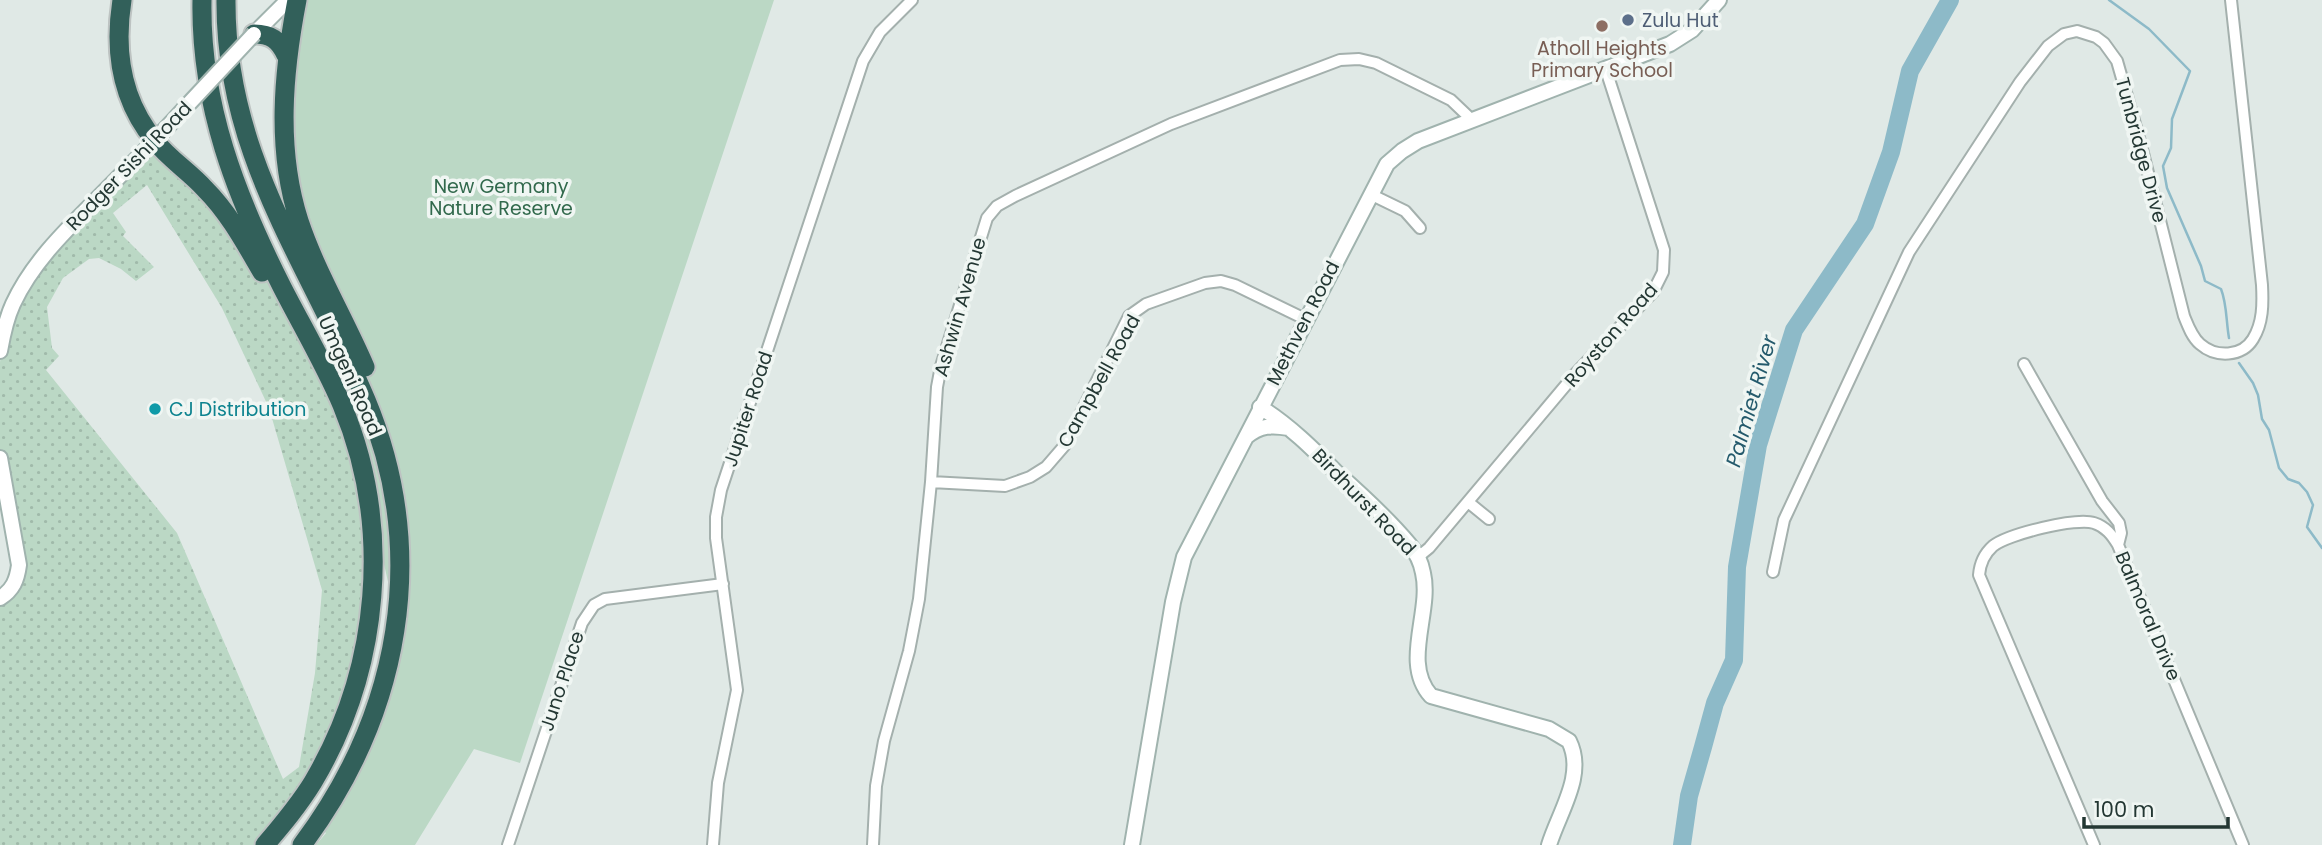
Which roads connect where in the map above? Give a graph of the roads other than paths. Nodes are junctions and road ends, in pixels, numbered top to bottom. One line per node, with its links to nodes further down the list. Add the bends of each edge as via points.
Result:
1 (122, 0): 13 (highway, via 118,41 122,78)
2 (202, 0): 22 (highway, Umgeni Road, via 205,62 226,159 249,219 330,381)
3 (226, 0): 32 (highway, Umgeni Road, via 232,71 250,149 279,221 367,403 383,450 398,534)
4 (288, 0): 9 (street, Rodger Sishi Road)
5 (297, 0): 10 (highway)
6 (912, 0): 30 (street, Jupiter Road, via 880,33 863,61 721,490 716,538)
7 (1719, 0): 11 (street, Methven Road, via 1680,37)
8 (2231, 0): 29 (street, Tunbridge Drive, via 2262,285 2259,328 2249,346 2222,354 2206,349 2193,336 2117,61 2096,37 2077,31 2064,34 2048,46 2020,82 1909,252 1788,513)
9 (254, 34): 10 (highway, via 277,40); 13 (street, Rodger Sishi Road, bridge)
10 (286, 55): 32 (highway, via 284,121 292,195 307,242 380,403 397,465 406,533)
11 (1606, 69): 12 (street, Methven Road); 25 (street, Royston Road, via 1664,250 1663,272 1653,292)
12 (1472, 120): 14 (street, Methven Road, via 1402,150 1387,164); 24 (street, Ashwin Avenue, via 1451,100 1376,63 1340,60 1171,124 997,206 982,229 941,366)
13 (155, 141): 17 (street, Rodger Sishi Road, via 38,263 11,308); 22 (highway, via 224,209 316,363)
14 (1370, 194): 15 (street, via 1405,211); 16 (street, Methven Road)
15 (1420, 228)
16 (1306, 319): 19 (street, Methven Road); 24 (street, Campbell Road, via 1222,281 1140,306 1125,324 1065,445 1046,467 1005,486)
17 (0, 351)
18 (2024, 364): 27 (street, via 2119,523)
19 (1260, 407): 20 (street, Birdhurst Road); 21 (street, Methven Road)
20 (1291, 428): 21 (street, via 1267,426); 28 (street, Birdhurst Road)
21 (1245, 437): 38 (street, Methven Road, via 1180,569)
22 (357, 446): 33 (highway, Umgeni Road, via 367,487 374,565 364,657 328,755 299,804)
23 (0, 458): 31 (street, via 19,565 17,579)
24 (931, 482): 37 (street, Ashwin Avenue, via 919,599 884,741)
25 (1468, 502): 26 (street); 28 (street, Royston Road)
26 (1489, 519)
27 (2119, 545): 40 (street, Balmoral Drive, via 2103,527 2077,521 2001,541 1985,555 1979,568 1985,593); 41 (street, Balmoral Drive)
28 (1418, 557): 39 (street, Birdhurst Road, via 1424,581 1418,664 1423,687 1442,701 1549,729 1573,750 1574,778)
29 (1773, 572)
30 (723, 584): 35 (street, Juno Place, via 605,599 588,612); 36 (street, Jupiter Road, via 737,690 718,783)
31 (0, 598)
32 (397, 622): 34 (highway, Umgeni Road, via 378,705 362,747)
33 (265, 845)
34 (302, 845)
35 (509, 845)
36 (713, 845)
37 (873, 845)
38 (1132, 845)
39 (1549, 845)
40 (2094, 845)
41 (2243, 845)

